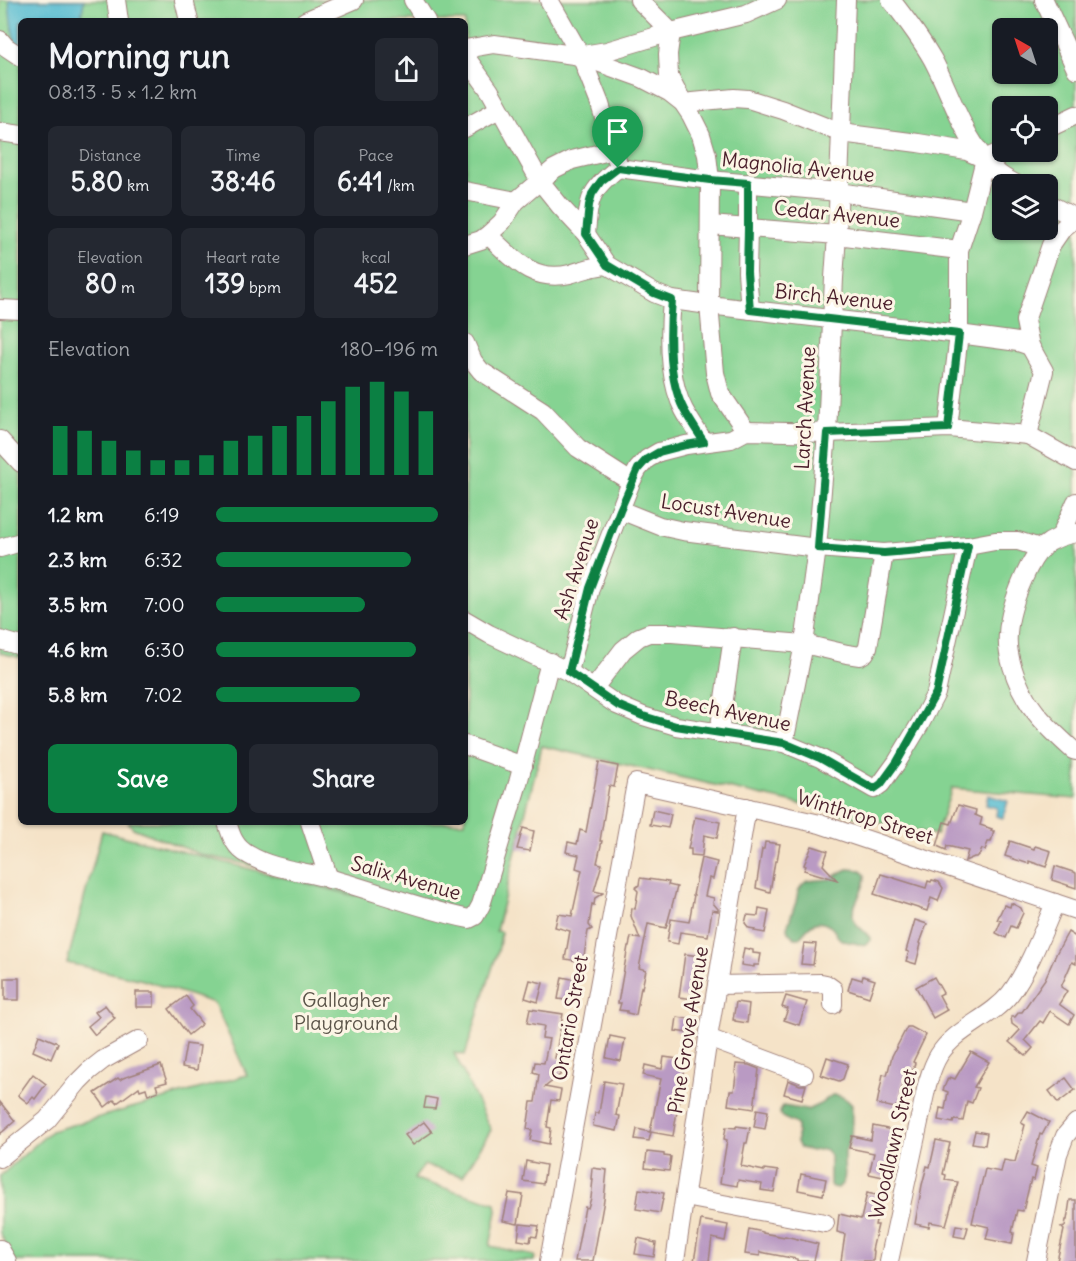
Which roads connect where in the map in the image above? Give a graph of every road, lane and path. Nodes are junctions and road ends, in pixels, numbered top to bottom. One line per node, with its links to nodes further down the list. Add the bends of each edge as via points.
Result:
1 (116, 0): 11 (street)
2 (184, 0): 12 (street)
3 (354, 0): 13 (street)
4 (413, 0): 14 (street)
5 (549, 0): 19 (street)
6 (777, 0): 15 (street, via 746,14)
7 (846, 0): 28 (street, Larch Avenue)
8 (891, 0): 32 (street, via 933,61 963,125)
9 (1044, 0): 21 (street)
10 (648, 4): 15 (street)
11 (119, 18)
12 (188, 18)
13 (312, 18)
14 (424, 18)
15 (670, 32): 19 (street); 22 (street, via 669,76)
16 (0, 40): 18 (street)
17 (468, 49): 19 (street, via 494,44)
18 (18, 55)
19 (581, 56): 22 (street, via 642,78); 31 (street)
20 (468, 60): 23 (street, Birch Avenue)
21 (1076, 69)
22 (683, 103): 28 (street, via 748,99); 35 (street, via 701,135)
23 (499, 109): 26 (street); 34 (street, Birch Avenue)
24 (1076, 115): 25 (street)
25 (1058, 124)
26 (468, 126)
27 (0, 132): 29 (street)
28 (841, 133): 32 (street, via 918,142 967,151); 38 (street, Larch Avenue)
29 (18, 135)
30 (992, 156): 32 (street)
31 (616, 159): 34 (street, Magnolia Avenue, via 572,160); 35 (street, Magnolia Avenue); 45 (street, via 592,194)
32 (985, 159): 33 (street); 41 (street)
33 (1000, 174)
34 (540, 180): 39 (street, Magnolia Avenue); 45 (street, Birch Avenue)
35 (710, 180): 36 (street, Magnolia Avenue); 43 (street)
36 (748, 183): 38 (street, Magnolia Avenue); 44 (street)
37 (468, 192): 39 (street)
38 (838, 192): 41 (street, Magnolia Avenue); 46 (street, Larch Avenue)
39 (516, 201): 47 (street, Magnolia Avenue)
40 (1058, 209): 42 (street)
41 (972, 211): 49 (street)
42 (1076, 218): 58 (street, via 1051,245 1025,321)
43 (710, 225): 44 (street, Cedar Avenue); 52 (street)
44 (748, 228): 46 (street, Cedar Avenue); 55 (street)
45 (586, 234): 50 (street, Birch Avenue)
46 (837, 235): 49 (street, Cedar Avenue); 56 (street, Larch Avenue)
47 (488, 236): 48 (street); 50 (street, via 517,262 546,276)
48 (468, 244)
49 (958, 250): 57 (street)
50 (607, 265): 51 (street, Birch Avenue)
51 (672, 300): 52 (street, Birch Avenue); 66 (street, via 674,379 683,408)
52 (709, 305): 55 (street, Birch Avenue); 61 (street, via 720,393)
53 (0, 309): 54 (street)
54 (18, 310)
55 (750, 310): 56 (street, Birch Avenue)
56 (833, 318): 57 (street, Birch Avenue); 62 (street, Larch Avenue)
57 (959, 334): 58 (street, Birch Avenue); 60 (street)
58 (1030, 346): 63 (street, via 1044,371)
59 (468, 350): 69 (street, via 481,371 531,402 578,448)
60 (948, 428): 62 (street); 63 (street)
61 (746, 431): 62 (street); 66 (street, Ash Avenue, via 731,439)
62 (827, 433): 75 (street, Larch Avenue)
63 (1028, 435): 68 (street)
64 (18, 438): 65 (street)
65 (1, 442): 67 (street)
66 (704, 442): 69 (street, Ash Avenue, via 659,452 647,459)
67 (18, 460)
68 (1076, 462)
69 (631, 482): 71 (street, Ash Avenue)
70 (1076, 502): 72 (street)
71 (620, 510): 75 (street, Locust Avenue, via 683,531); 85 (street, Ash Avenue, via 590,588)
72 (1068, 534): 76 (street)
73 (18, 543): 77 (street)
74 (968, 546): 76 (street, Locust Avenue, via 1018,541); 78 (street, Locust Avenue); 88 (street, Beech Avenue, via 936,693 881,784 874,789 820,758)
75 (818, 548): 78 (street, Locust Avenue); 82 (street, Larch Avenue)
76 (1040, 548): 90 (street, via 1010,618 1009,654 1023,695 1055,734)
77 (0, 549)
78 (884, 553): 82 (street, via 865,653 860,656)
79 (468, 622): 84 (street, Beech Avenue)
80 (733, 637): 82 (street); 86 (street, via 648,633 623,650); 87 (street)
81 (0, 640): 83 (street)
82 (804, 644): 88 (street, Larch Avenue)
83 (18, 645)
84 (550, 663): 85 (street, Beech Avenue); 91 (street, Salix Avenue)
85 (569, 672): 86 (street, Beech Avenue)
86 (594, 688): 87 (street, Beech Avenue, via 617,705 643,716)
87 (719, 733): 88 (street, Beech Avenue)
88 (784, 743)
89 (468, 746): 91 (street)
90 (1076, 751)
91 (523, 766): 96 (street, Salix Avenue, via 475,916 469,919 424,908)
92 (636, 783): 93 (street, Winthrop Street); 110 (street, Ontario Street)
93 (747, 807): 97 (street, Winthrop Street, via 836,829); 99 (street, Pine Grove Avenue)
94 (228, 825): 96 (street, Salix Avenue, via 232,839 247,855 266,864)
95 (311, 825): 96 (street)
96 (329, 879)
97 (1055, 903): 98 (street, Winthrop Street); 112 (street, Woodlawn Street, via 1010,993 951,1041 936,1060 927,1085)
98 (1076, 910)
99 (717, 985): 100 (street, via 823,983 833,989); 101 (street, Pine Grove Avenue)
100 (833, 1005)
101 (708, 1038): 103 (street); 106 (street, Pine Grove Avenue)
102 (139, 1040): 105 (street, via 89,1071 47,1120)
103 (804, 1074)
104 (1076, 1123): 113 (street, via 1058,1154)
105 (0, 1158)
106 (685, 1197): 107 (street); 111 (street, Pine Grove Avenue)
107 (825, 1223)
108 (0, 1249): 109 (street)
109 (7, 1261)
110 (549, 1261)
111 (675, 1261)
112 (890, 1261)
113 (1036, 1261)

